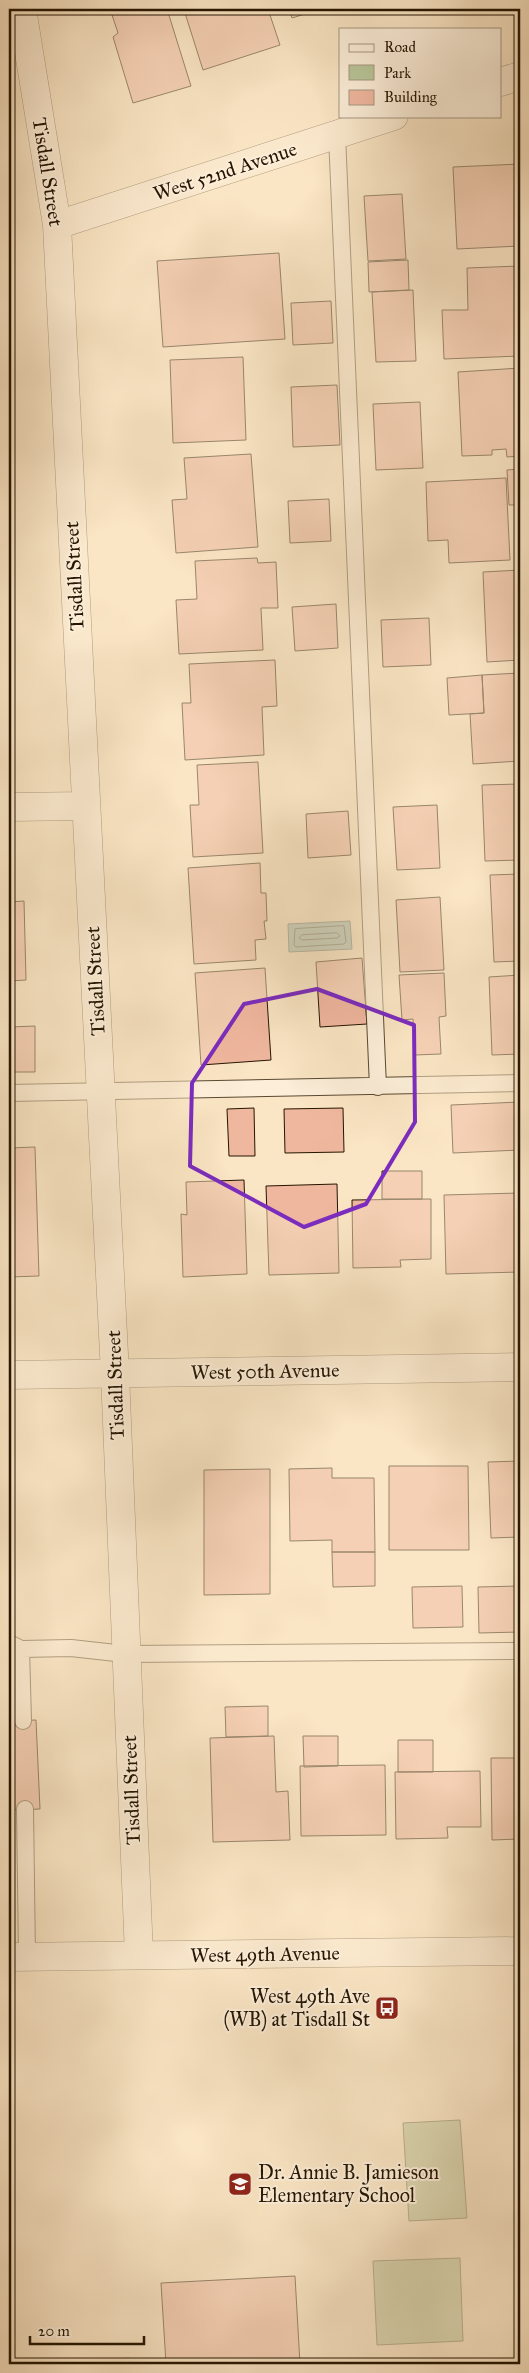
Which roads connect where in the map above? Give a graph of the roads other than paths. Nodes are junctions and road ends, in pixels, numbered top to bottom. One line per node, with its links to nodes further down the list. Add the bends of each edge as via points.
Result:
1 (22, 9): 6 (street, Tisdall Street)
2 (520, 76): 3 (street)
3 (502, 81)
4 (388, 118): 5 (street, West 52nd Avenue)
5 (337, 135): 6 (street, West 52nd Avenue); 10 (lane)
6 (57, 225): 7 (street, Tisdall Street)
7 (86, 806): 8 (street); 11 (street, Tisdall Street)
8 (9, 808)
9 (520, 1084): 10 (lane)
10 (378, 1086): 11 (lane)
11 (101, 1091): 12 (lane); 14 (street, Tisdall Street)
12 (9, 1092)
13 (520, 1367): 14 (street, West 50th Avenue)
14 (115, 1374): 15 (street, West 50th Avenue); 18 (street, Tisdall Street)
15 (9, 1375)
16 (15, 1646): 18 (lane); 19 (lane)
17 (520, 1651): 18 (lane)
18 (125, 1654): 22 (street, Tisdall Street)
19 (23, 1721)
20 (25, 1809): 23 (lane)
21 (520, 1951): 22 (street, West 49th Avenue)
22 (139, 1955): 23 (street, West 49th Avenue)
23 (18, 1957)

